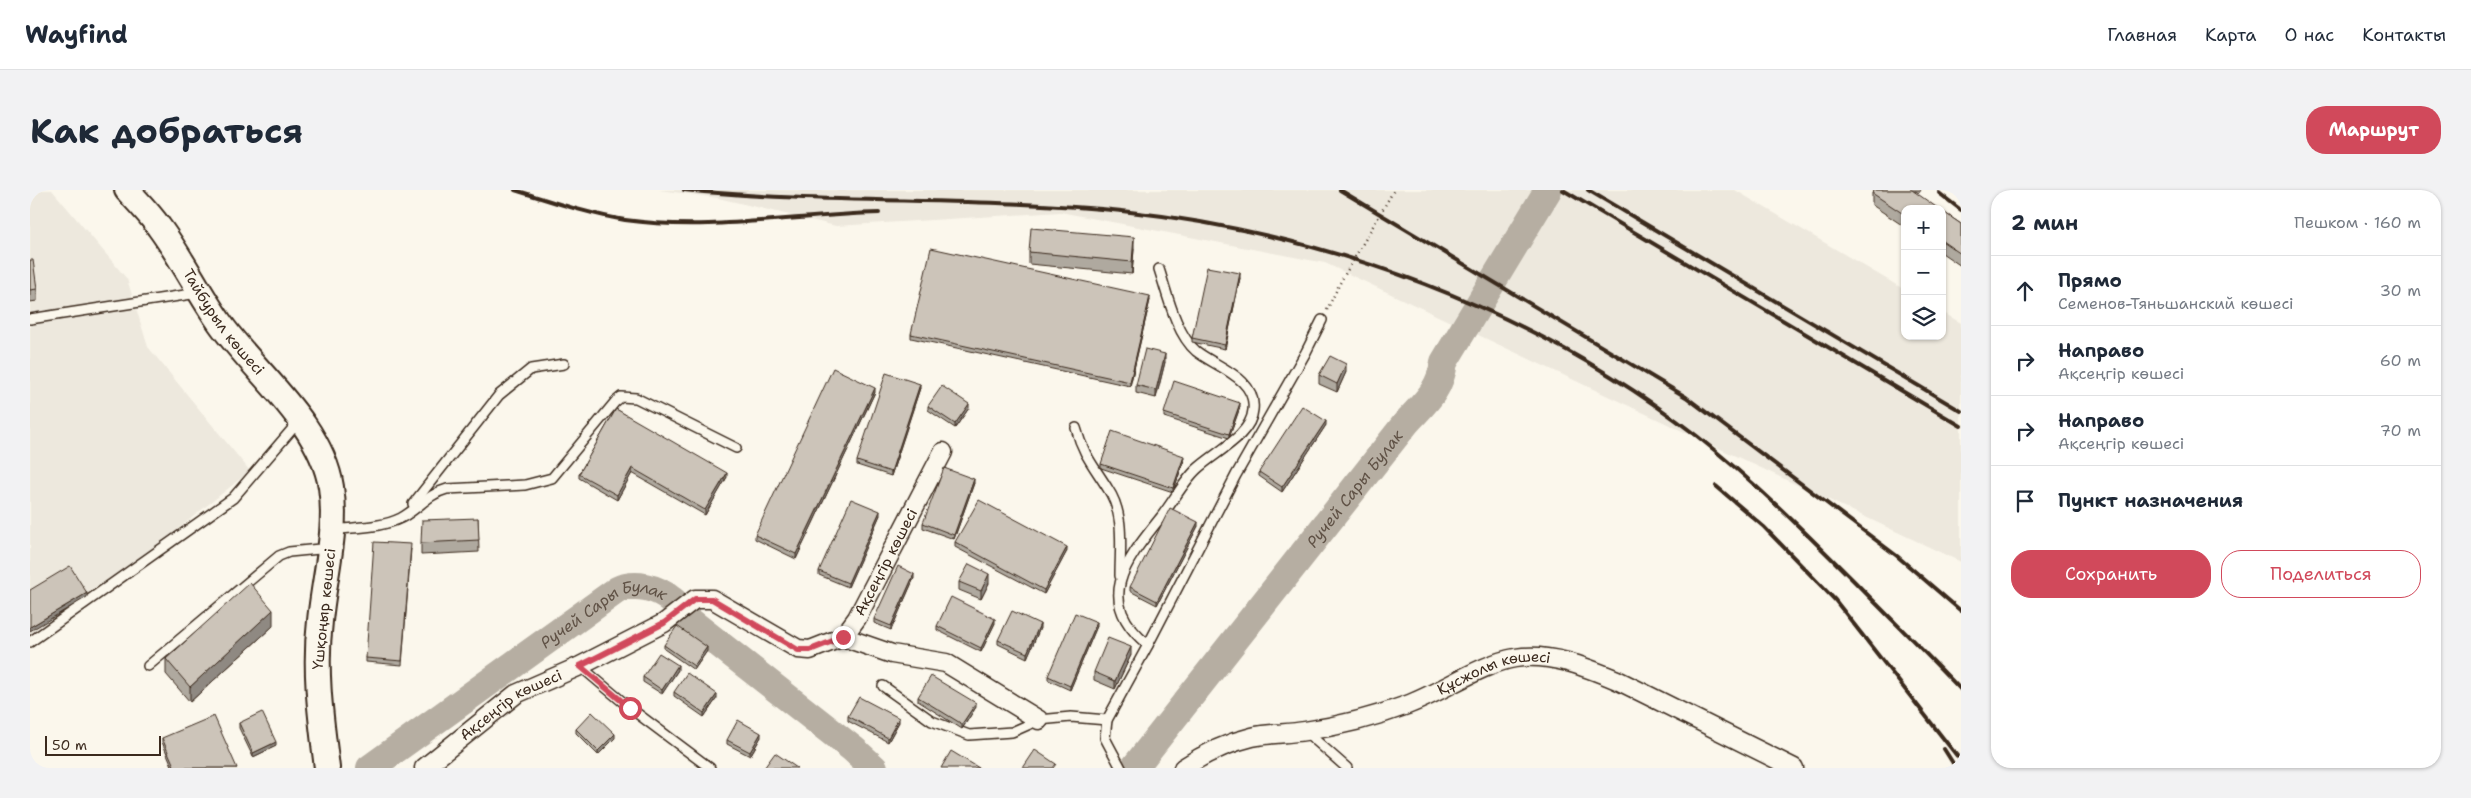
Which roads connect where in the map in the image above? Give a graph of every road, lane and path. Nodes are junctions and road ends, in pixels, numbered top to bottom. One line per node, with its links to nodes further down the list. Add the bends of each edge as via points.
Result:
1 (128, 190): 4 (main road, Тайбурыл көшесі, via 159,228)
2 (1394, 190): 6 (path, bridge)
3 (1158, 269): 15 (lane, via 1182,335 1195,350 1247,385 1253,397 1254,410 1250,423 1238,436 1196,470 1144,537)
4 (200, 292): 5 (lane); 8 (main road, Тайбурыл көшесі, via 221,324)
5 (30, 319)
6 (1322, 320): 18 (lane, via 1236,475)
7 (564, 364): 13 (lane, via 531,369 499,395)
8 (300, 420): 11 (main road, Тайбурыл көшесі); 17 (lane, via 233,498)
9 (1076, 428): 15 (lane, via 1081,448 1116,505 1120,530)
10 (736, 448): 13 (lane, via 636,398 622,397 552,478 525,485 447,489 424,500)
11 (320, 452): 14 (main road, Үшқоңыр көшесі, via 331,486)
12 (943, 452): 16 (street, Ақсеңгір көшесі, via 857,618)
13 (404, 516): 14 (lane)
14 (331, 539): 19 (lane, via 279,556); 25 (main road, Үшқоңыр көшесі, via 317,675)
15 (1120, 579): 18 (lane, via 1118,600 1122,615 1136,636)
16 (843, 637): 20 (street, Ақсеңгір көшесі, via 810,650 798,650 712,599 695,599 664,623); 22 (street, via 892,654 946,663)
17 (30, 642)
18 (1148, 645): 23 (lane)
19 (148, 666)
20 (580, 666): 26 (street, Ақсеңгір көшесі, via 516,694); 27 (lane)
21 (883, 686): 22 (lane, via 932,721 969,735 1012,732)
22 (1039, 720): 23 (lane, via 1071,717)
23 (1107, 720): 28 (lane, via 1105,738)
24 (1304, 731): 29 (street, Құсжолы көшесі, via 1252,737 1206,753); 30 (lane); 31 (street, Құсжолы көшесі, via 1405,706 1486,668 1514,658 1532,657 1560,660 1617,680)
25 (327, 768)
26 (424, 768)
27 (710, 768)
28 (1121, 768)
29 (1183, 768)
30 (1346, 768)
31 (1794, 768)

